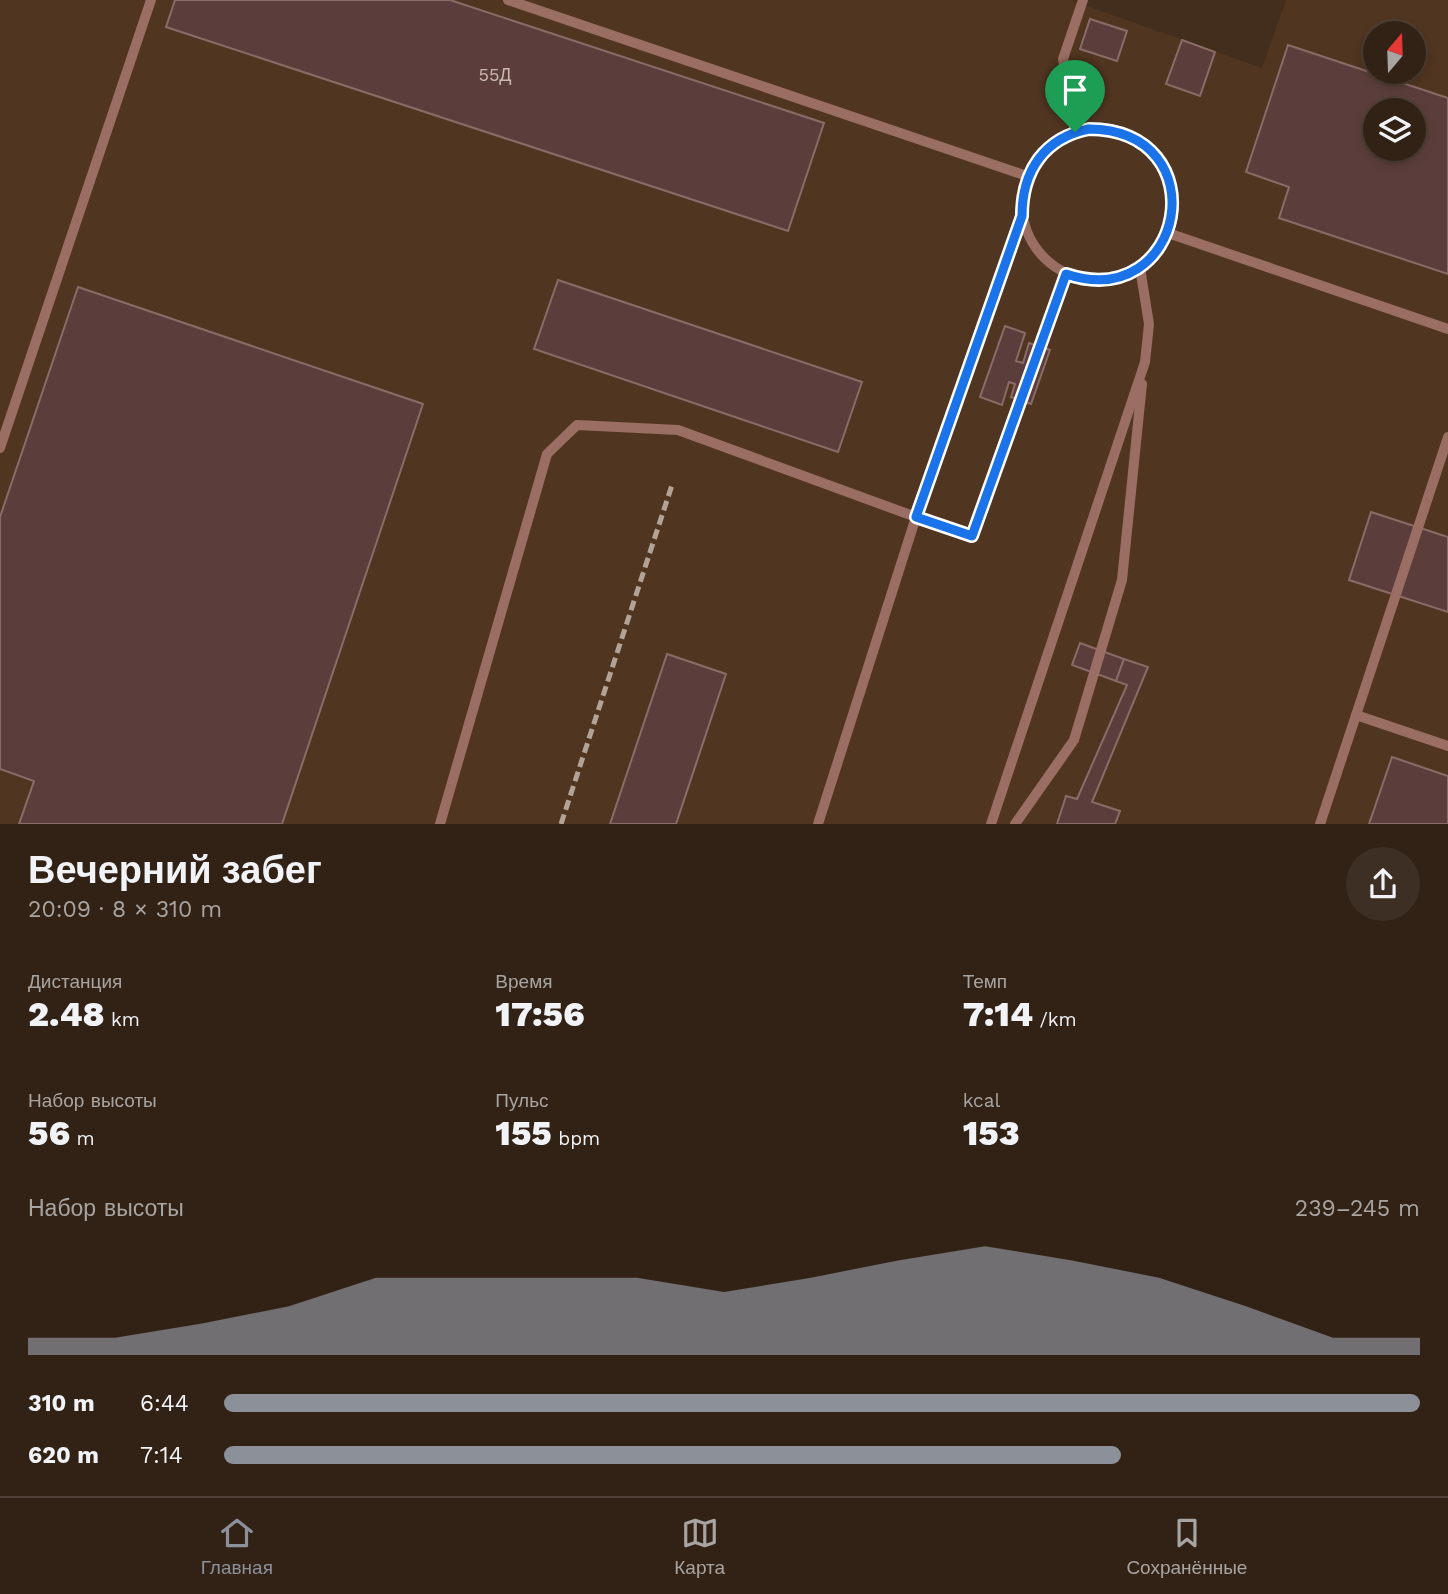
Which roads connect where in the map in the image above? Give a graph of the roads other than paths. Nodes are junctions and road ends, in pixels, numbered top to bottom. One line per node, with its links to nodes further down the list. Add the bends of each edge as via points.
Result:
1 (151, 0): 13 (lane)
2 (508, 0): 5 (lane)
3 (1083, 0): 4 (lane, via 1063,58)
4 (1075, 132): 5 (lane, via 1046,148); 7 (lane, via 1118,131 1154,153 1172,191)
5 (1027, 176): 6 (lane)
6 (1022, 216): 9 (lane, via 1030,239 1045,260); 14 (lane)
7 (1168, 233): 8 (lane); 10 (lane)
8 (1140, 268): 9 (lane, via 1096,280); 11 (lane, via 1149,324)
9 (1066, 274): 14 (lane, via 972,536)
10 (1448, 329)
11 (1144, 362): 19 (lane); 20 (lane, via 1122,580 1073,740)
12 (1448, 437): 15 (lane)
13 (0, 448)
14 (916, 517): 17 (lane, via 678,430 577,425 547,454); 18 (lane)
15 (1356, 715): 16 (lane); 21 (lane)
16 (1448, 746)
17 (440, 824)
18 (818, 824)
19 (991, 824)
20 (1015, 824)
21 (1320, 824)

